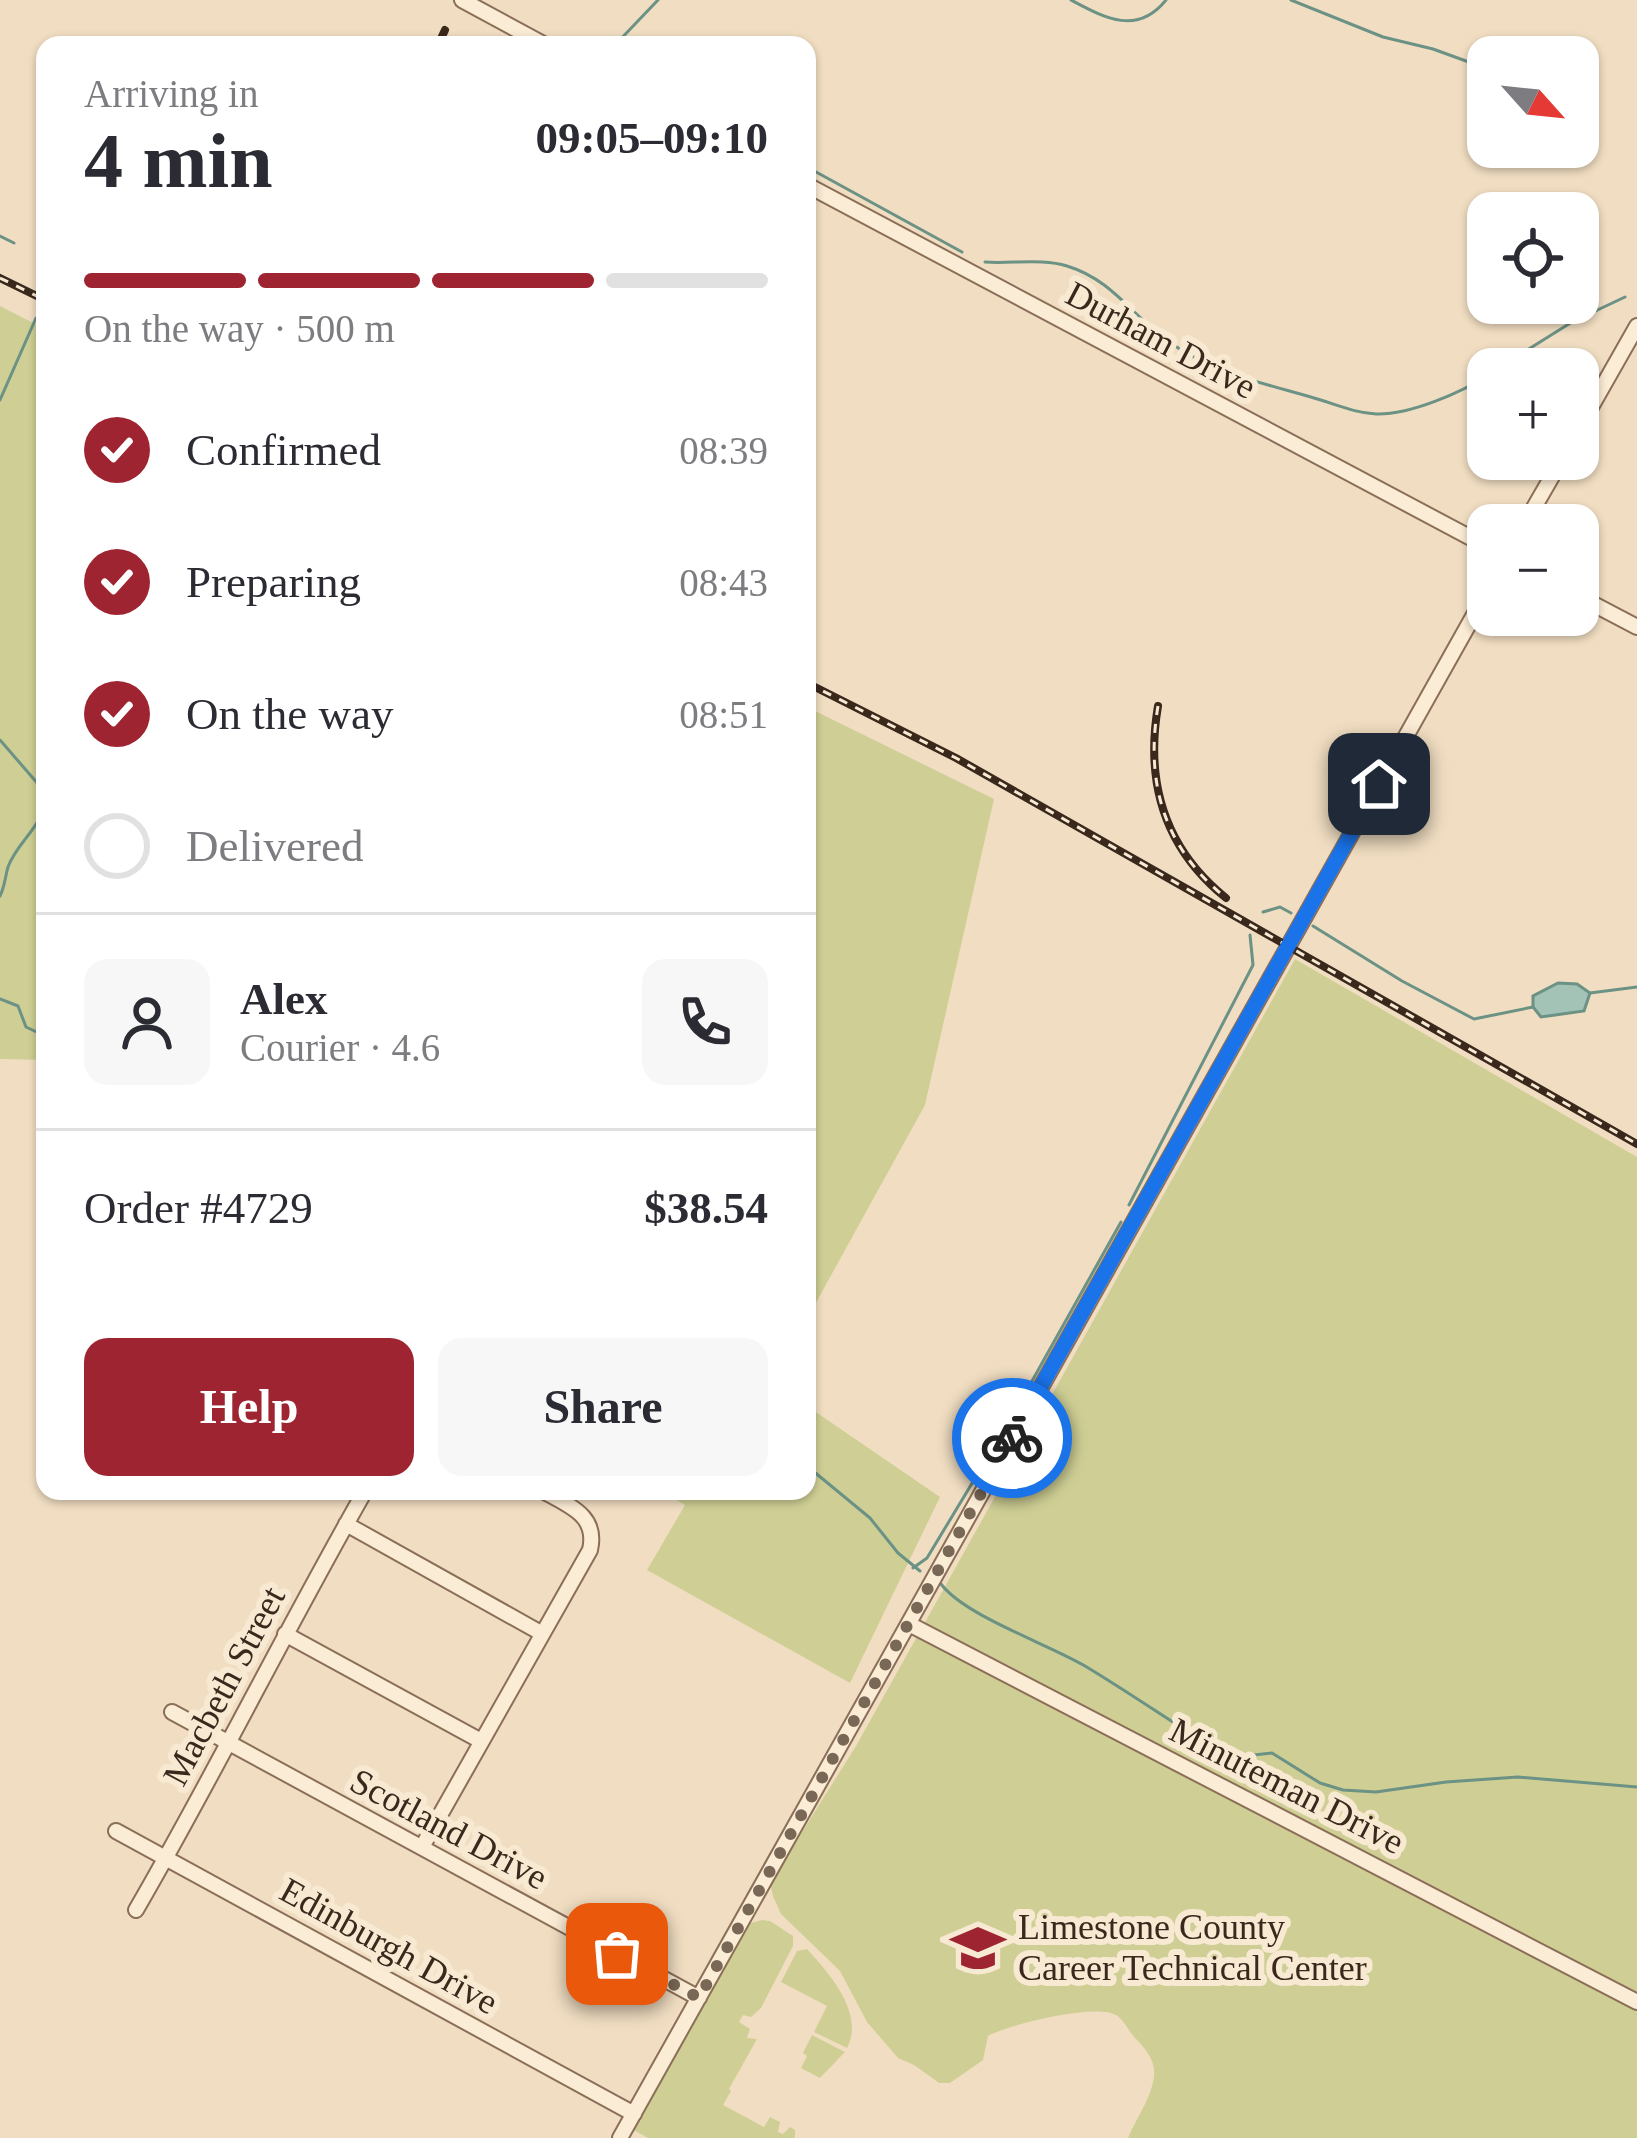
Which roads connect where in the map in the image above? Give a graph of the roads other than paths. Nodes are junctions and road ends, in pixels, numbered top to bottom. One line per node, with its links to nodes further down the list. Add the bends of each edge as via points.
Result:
1 (462, 0): 2 (street)
2 (528, 36)
3 (816, 189): 6 (street, Durham Drive)
4 (1637, 326): 5 (street)
5 (1599, 393)
6 (1467, 536)
7 (1599, 607): 8 (street)
8 (1637, 627)
9 (1467, 628): 13 (street)
10 (360, 1500): 12 (street, Macbeth Street)
11 (559, 1500): 14 (street, via 585,1515 593,1537)
12 (346, 1524): 14 (street); 15 (street, Macbeth Street)
13 (909, 1624): 23 (street); 24 (street, Minuteman Drive)
14 (541, 1633): 17 (street)
15 (285, 1634): 17 (street); 18 (street, Macbeth Street)
16 (172, 1712): 18 (street, Scotland Drive)
17 (481, 1741): 20 (street)
18 (229, 1743): 20 (street, Scotland Drive); 21 (street, Macbeth Street)
19 (116, 1831): 21 (street, Edinburgh Drive)
20 (422, 1847): 23 (street, Scotland Drive)
21 (166, 1858): 22 (street, Macbeth Street); 25 (street, Edinburgh Drive)
22 (136, 1910)
23 (699, 1998): 25 (street)
24 (1637, 2002)
25 (634, 2114): 26 (street)
26 (620, 2138)

